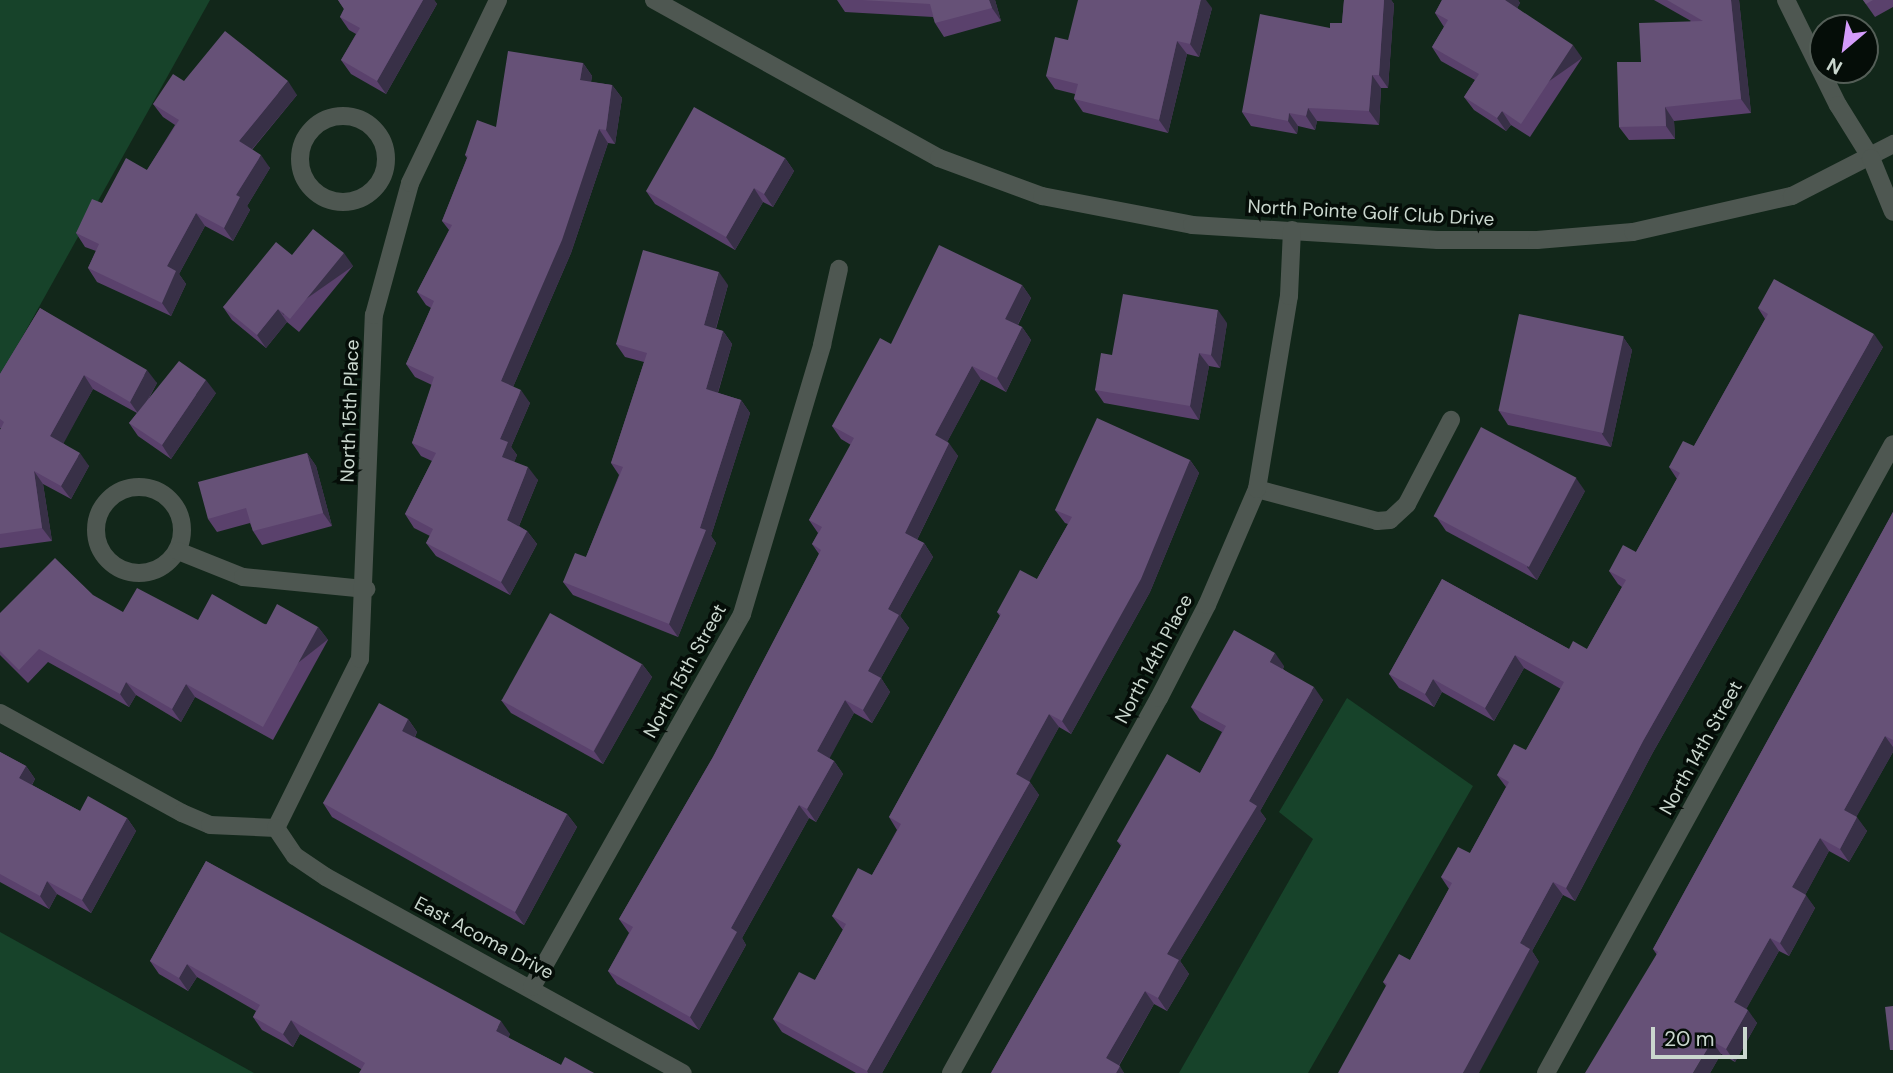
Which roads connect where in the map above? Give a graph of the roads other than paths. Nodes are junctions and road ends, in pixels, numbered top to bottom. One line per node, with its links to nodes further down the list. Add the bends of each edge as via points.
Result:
1 (498, 0): 7 (street, North 15th Place)
2 (654, 0): 9 (street, North Pointe Golf Club Drive, via 939,158 1041,196 1192,225)
3 (1786, 0): 5 (street, via 1838,105)
4 (1893, 144): 5 (street, North Pointe Golf Club Drive)
5 (1871, 158): 8 (street); 9 (street, North Pointe Golf Club Drive, via 1792,196 1633,232 1537,240)
6 (385, 173): 6 (street, via 382,138 357,118 334,116 317,124 302,147 305,179 321,196 334,201 369,195); 7 (street)
7 (410, 183): 15 (street, North 15th Place, via 374,315)
8 (1893, 212)
9 (1292, 230): 13 (street, North 14th Place, via 1289,296)
10 (839, 269): 18 (street, North 15th Street, via 822,345 741,614)
11 (1451, 420): 13 (street, via 1407,504 1390,520 1377,521)
12 (1893, 444): 21 (street, North 14th Street)
13 (1257, 489): 20 (street, North 14th Place, via 1207,605 1159,698)
14 (178, 551): 14 (street, via 183,524 163,494 137,487 121,491 100,513 98,545 106,558 124,571 157,570); 15 (street, via 243,577)
15 (366, 589): 17 (street, North 15th Place, via 360,659)
16 (0, 713): 17 (street, via 210,825)
17 (276, 828): 18 (street, East Acoma Drive, via 295,856 326,877)
18 (532, 987): 19 (street, East Acoma Drive)
19 (683, 1073)
20 (951, 1073)
21 (1546, 1073)

